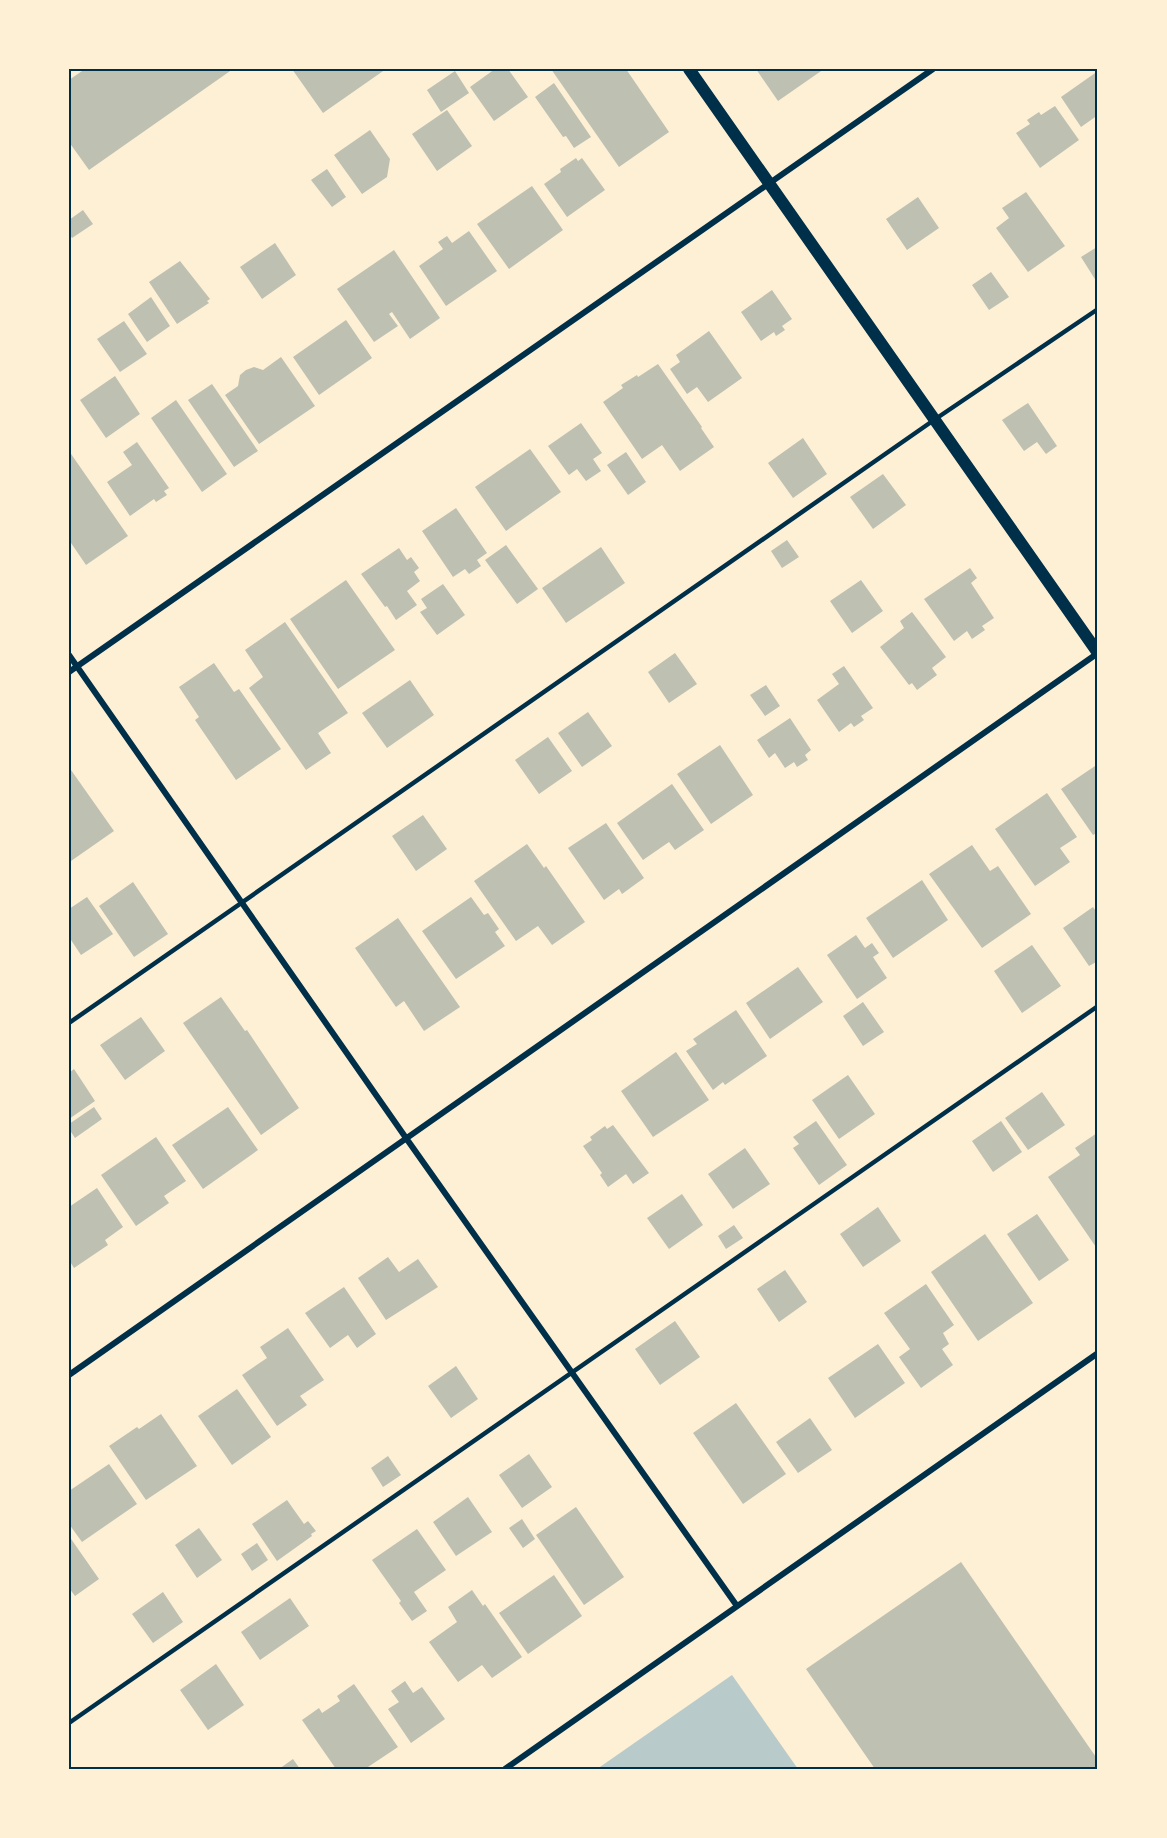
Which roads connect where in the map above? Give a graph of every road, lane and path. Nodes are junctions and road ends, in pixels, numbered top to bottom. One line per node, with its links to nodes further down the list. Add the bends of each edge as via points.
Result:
1 (689, 69): 3 (main road)
2 (933, 69): 3 (street)
3 (770, 183): 5 (main road); 8 (street)
4 (1098, 309): 5 (lane)
5 (934, 420): 6 (main road); 10 (lane)
6 (1098, 653): 13 (street)
7 (69, 655): 8 (street)
8 (77, 667): 9 (street); 10 (street)
9 (69, 672)
10 (242, 903): 12 (lane); 13 (street)
11 (1098, 1006): 15 (lane)
12 (69, 1023)
13 (406, 1138): 15 (street); 16 (street)
14 (1098, 1353): 17 (street)
15 (572, 1373): 17 (street); 18 (lane)
16 (69, 1375)
17 (737, 1606): 19 (street)
18 (69, 1724)
19 (505, 1769)

